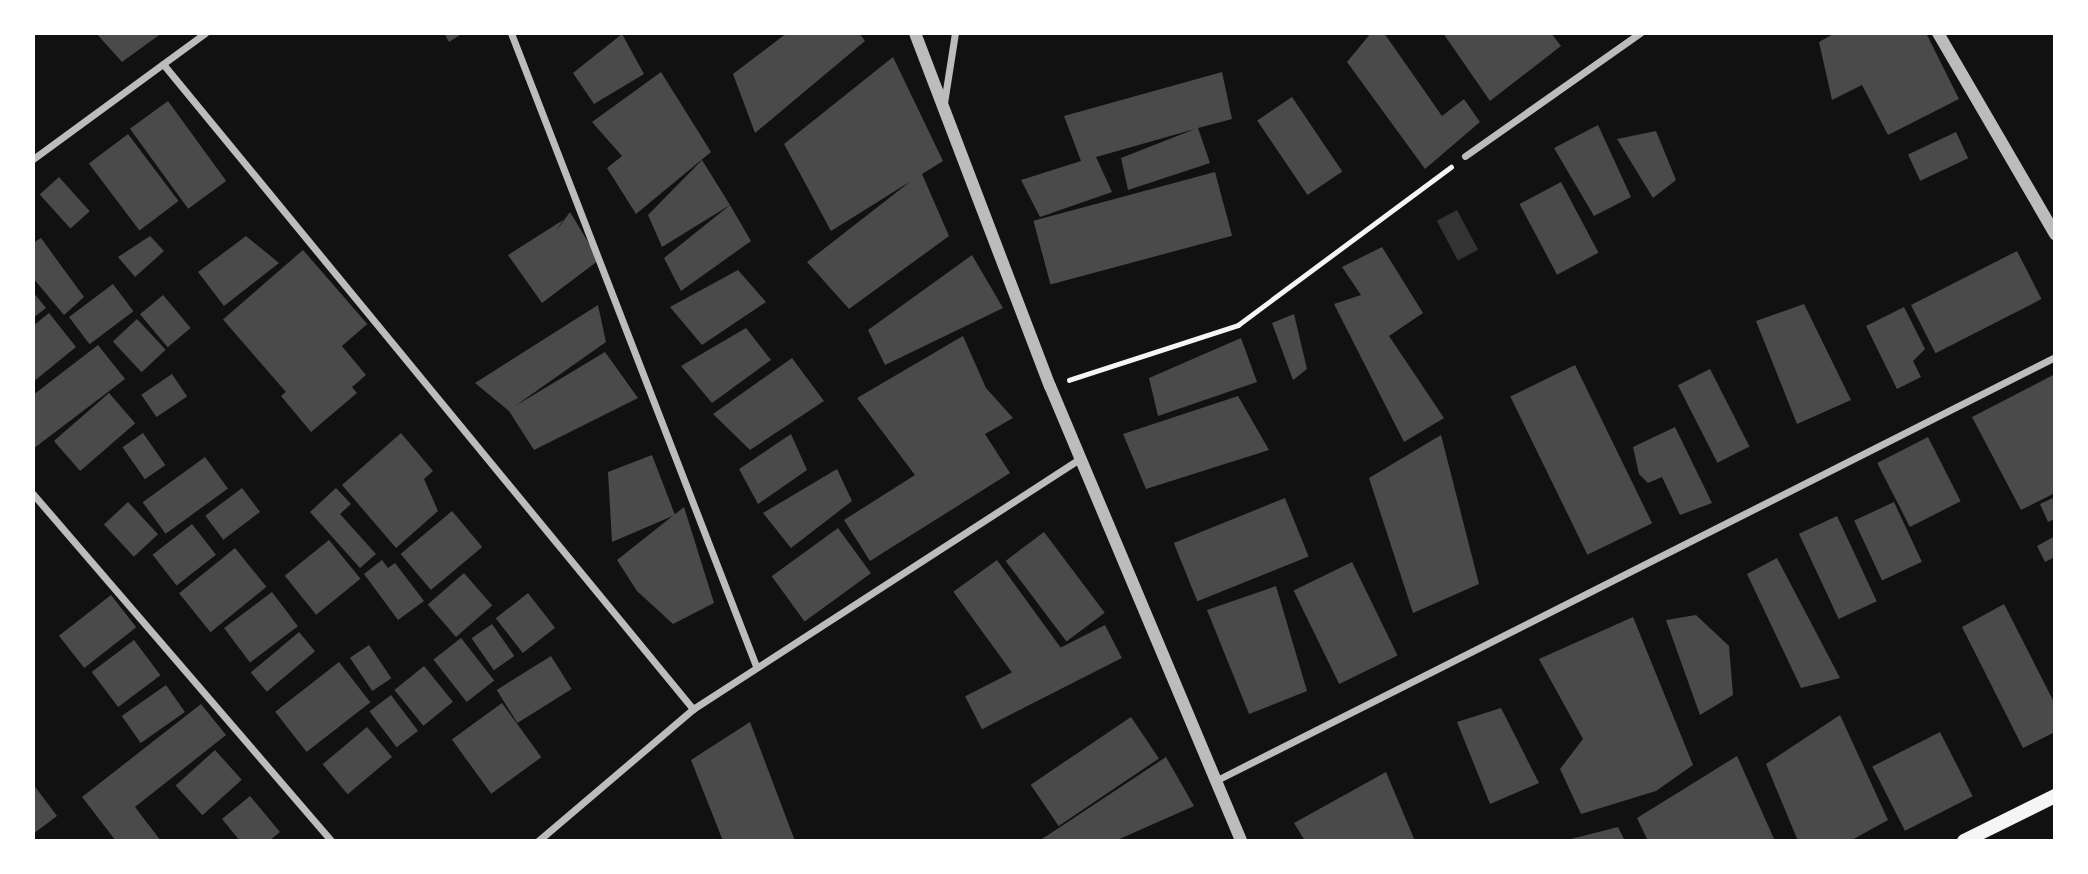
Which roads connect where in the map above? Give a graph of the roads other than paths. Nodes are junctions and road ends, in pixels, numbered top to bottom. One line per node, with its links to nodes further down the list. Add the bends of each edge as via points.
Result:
1 (205, 33): 7 (street)
2 (511, 33): 15 (street)
3 (915, 33): 8 (street)
4 (955, 33): 8 (street)
5 (1640, 33): 9 (street)
6 (1938, 33): 11 (street)
7 (163, 64): 10 (street); 16 (street)
8 (944, 103): 13 (street)
9 (1465, 156)
10 (33, 159)
11 (2055, 233)
12 (2055, 357): 17 (street)
13 (1081, 458): 15 (street); 17 (street)
14 (33, 494): 19 (street)
15 (756, 666): 16 (street)
16 (693, 709): 20 (street)
17 (1217, 780): 21 (street)
18 (2055, 796): 22 (main road)
19 (331, 841)
20 (538, 841)
21 (1241, 841)
22 (1965, 841)

